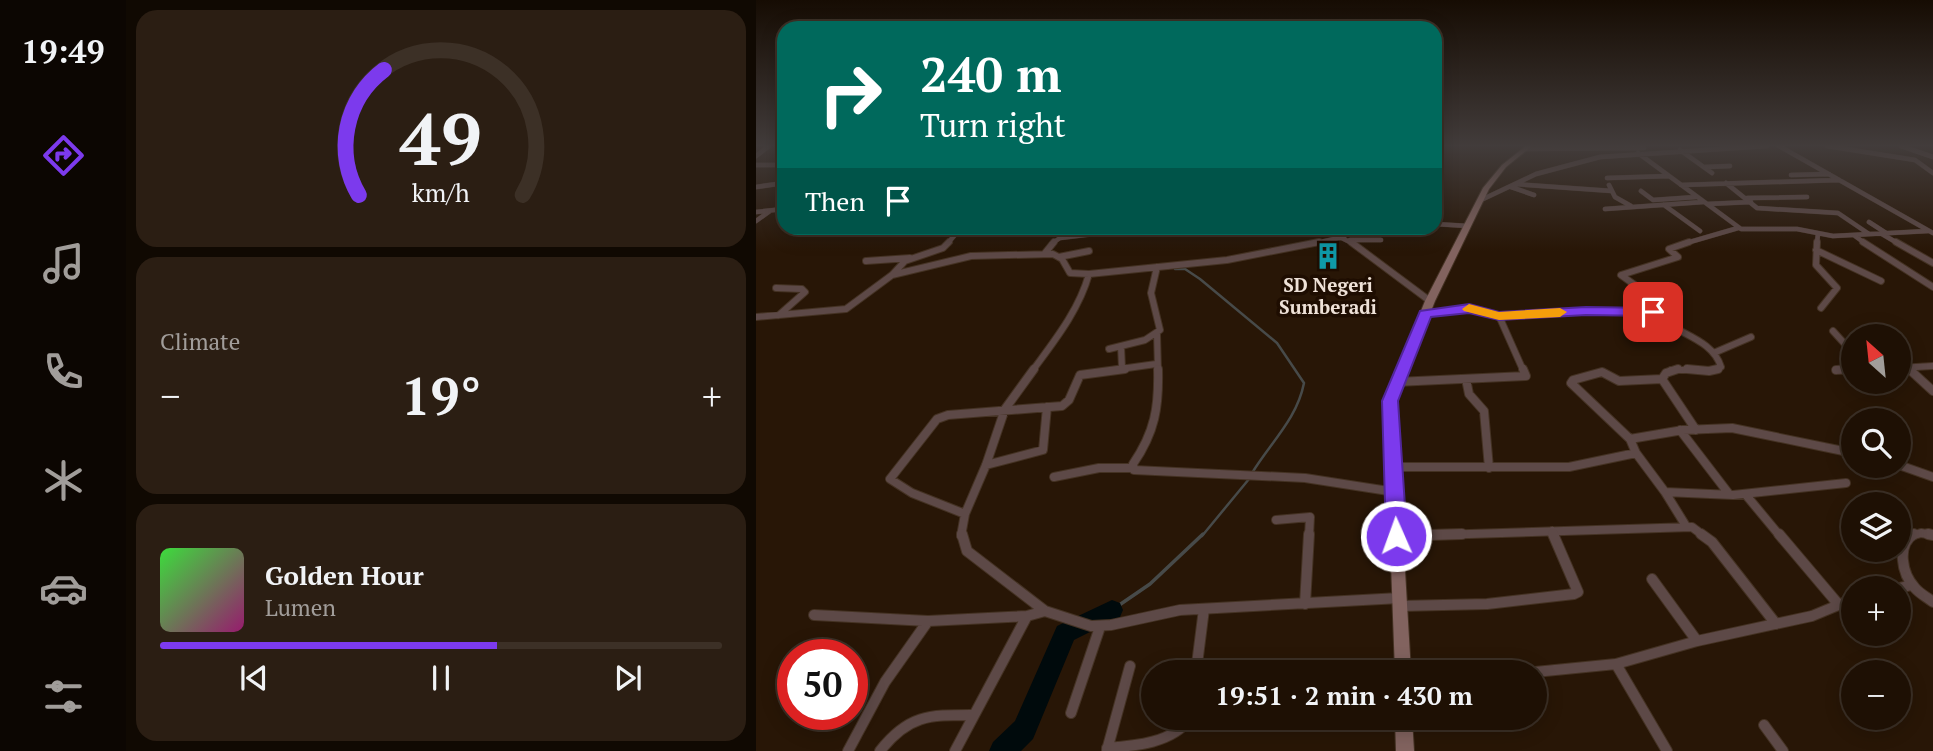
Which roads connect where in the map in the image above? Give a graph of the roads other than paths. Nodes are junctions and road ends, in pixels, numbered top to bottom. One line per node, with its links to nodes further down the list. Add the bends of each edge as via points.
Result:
1 (1491, 181): 17 (main road)
2 (1521, 181): 8 (street)
3 (1676, 181): 9 (street)
4 (1717, 181): 9 (street)
5 (1728, 181): 16 (street)
6 (1842, 181): 31 (street)
7 (777, 184): 10 (street)
8 (1513, 185): 12 (street); 17 (street); 20 (street, via 1611,188 1615,197)
9 (1681, 185): 13 (street)
10 (756, 187)
11 (1642, 191): 15 (street)
12 (1534, 195)
13 (1697, 197): 15 (street); 18 (street)
14 (1807, 197): 16 (street)
15 (1653, 200): 19 (street)
16 (1749, 200): 18 (street); 33 (street, via 1763,210 1838,213)
17 (1481, 201): 28 (main road)
18 (1705, 203): 19 (street); 29 (street)
19 (1662, 205): 20 (street); 30 (street)
20 (1632, 207): 21 (street)
21 (1605, 209)
22 (770, 210): 23 (street); 24 (street); 25 (street)
23 (777, 210)
24 (756, 212)
25 (756, 221)
26 (1869, 222): 34 (street)
27 (1442, 224): 28 (street)
28 (1468, 226): 54 (main road)
29 (1738, 228): 32 (street); 56 (street, via 1671,247 1678,257 1621,275 1650,296 1659,310)
30 (1700, 231)
31 (1931, 232): 34 (street)
32 (1818, 233): 38 (street); 41 (street)
33 (1870, 234): 34 (street); 38 (street)
34 (1884, 234): 47 (street)
35 (955, 235): 45 (street, via 941,250)
36 (1073, 235): 43 (street, via 1054,241)
37 (1338, 235): 39 (street)
38 (1854, 235): 52 (street)
39 (1346, 238): 40 (street); 48 (street, via 1227,260); 54 (street)
40 (1381, 240)
41 (1816, 250): 51 (street); 55 (street, via 1818,272 1837,288)
42 (1089, 251): 44 (street)
43 (1045, 253): 44 (street); 50 (street, via 971,256)
44 (1059, 257): 49 (street, via 1070,273)
45 (911, 258): 46 (street); 50 (street)
46 (866, 261)
47 (1933, 263)
48 (1157, 267): 49 (street); 62 (street, via 1149,287 1160,327)
49 (1090, 274): 80 (street, via 1062,330)
50 (892, 275): 58 (street, via 846,309)
51 (1881, 281)
52 (1933, 287)
53 (776, 288): 58 (street, via 805,292)
54 (1430, 300): 57 (main road)
55 (1821, 308)
56 (1653, 312): 59 (street); 67 (street, via 1671,329)
57 (1425, 314): 59 (street, via 1472,309); 77 (main road)
58 (778, 316): 60 (street)
59 (1499, 316): 75 (street, via 1526,376)
60 (756, 317)
61 (1833, 331): 64 (street)
62 (1157, 334): 65 (street); 68 (street)
63 (1751, 337): 67 (street)
64 (1841, 340)
65 (1121, 346): 66 (street); 71 (street)
66 (1109, 349)
67 (1716, 352): 76 (street, via 1721,367 1716,370 1673,369)
68 (1156, 364): 71 (street); 88 (street, via 1158,394 1152,429)
69 (1933, 366): 70 (street)
70 (1911, 367)
71 (1122, 368): 79 (street, via 1080,375 1067,404)
72 (1836, 370): 73 (street)
73 (1841, 370)
74 (1911, 373): 78 (street)
75 (1466, 379): 77 (street); 89 (street, via 1469,394 1484,411)
76 (1662, 379): 82 (street); 83 (street, via 1619,381 1602,372 1571,383)
77 (1396, 382): 87 (main road, via 1388,412)
78 (1933, 391)
79 (1047, 407): 80 (street); 86 (street, via 1043,450)
80 (1004, 409): 86 (street); 98 (street, via 937,418 891,476 899,488)
81 (1680, 430): 82 (street); 83 (street); 96 (street)
82 (1696, 430): 84 (street, via 1749,430)
83 (1630, 439): 85 (street)
84 (1841, 450)
85 (1636, 453): 89 (street, via 1569,467); 95 (street)
86 (986, 466): 98 (street)
87 (1393, 467): 89 (street); 94 (main road)
88 (1130, 468): 91 (street); 94 (street, via 1305,478)
89 (1489, 468)
90 (1911, 469): 92 (street)
91 (1054, 477)
92 (1933, 477)
93 (1846, 483): 97 (street)
94 (1395, 492): 103 (main road)
95 (1665, 492): 96 (street); 100 (street)
96 (1729, 494): 97 (street)
97 (1746, 495): 109 (street)
98 (965, 514): 111 (street, via 961,537 967,551)
99 (1276, 520): 108 (street, via 1310,517)
100 (1686, 526): 101 (street); 115 (street, via 1696,528 1712,542)
101 (1552, 531): 103 (street); 106 (street, via 1578,592 1574,594 1497,605)
102 (1933, 535): 105 (street, via 1922,531 1907,536 1905,563)
103 (1396, 536): 106 (main road)
104 (1652, 579): 117 (street)
105 (1912, 585): 107 (street)
106 (1400, 602): 108 (street); 119 (main road)
107 (1933, 602)
108 (1305, 604): 110 (street)
109 (1839, 605): 115 (street)
110 (1205, 609): 116 (street); 118 (street)
111 (1045, 611): 113 (street); 116 (street, via 1083,625)
112 (814, 615): 114 (street)
113 (1027, 616): 114 (street); 124 (street)
114 (928, 621): 129 (street, via 885,682)
115 (1776, 624): 117 (street)
116 (1100, 626): 123 (street)
117 (1697, 641): 120 (street)
118 (1198, 660)
119 (1402, 660)
120 (1616, 663): 122 (street); 133 (street)
121 (1129, 666): 128 (street)
122 (1547, 671)
123 (1071, 713)
124 (974, 715): 130 (street, via 923,716 892,734); 131 (street)
125 (1764, 724): 134 (street)
126 (1179, 730): 128 (street, via 1129,747)
127 (1404, 730): 132 (main road)
128 (1107, 749)
129 (848, 751)
130 (880, 751)
131 (955, 751)
132 (1405, 751)
133 (1667, 751)
134 (1783, 751)

